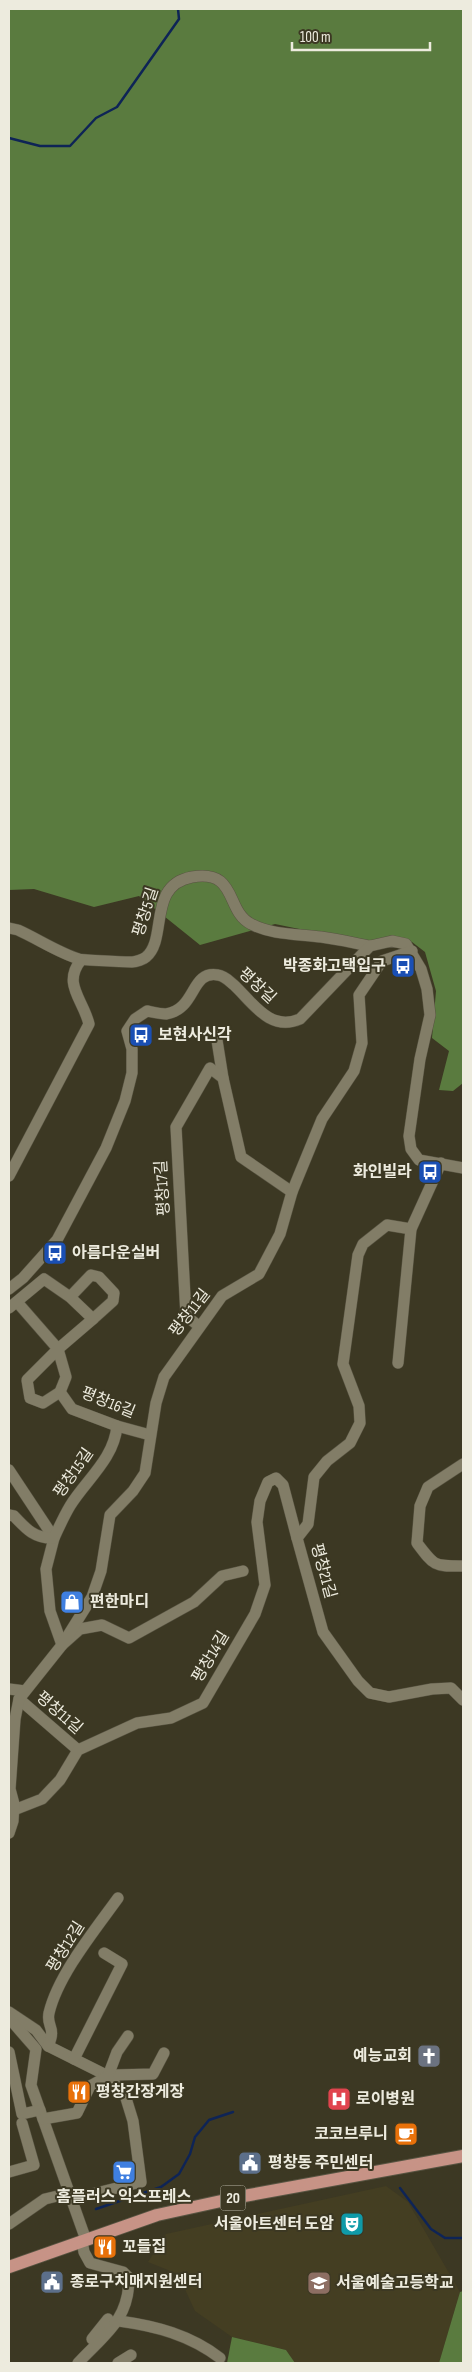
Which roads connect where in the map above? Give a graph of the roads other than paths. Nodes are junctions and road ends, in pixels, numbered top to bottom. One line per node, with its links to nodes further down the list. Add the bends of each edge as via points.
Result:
1 (9, 928): 4 (street, 평창5길)
2 (370, 946): 3 (street, via 384,941 401,942); 4 (street, 평창5길, via 250,924 222,882 212,877 191,877 171,886 147,957 134,962); 12 (street, 평창길 / 평창길, via 293,1022 270,1020 224,977 211,974 199,980 183,1006 166,1014 147,1011 134,1019 128,1031 132,1073 125,1101 106,1148 56,1240)
3 (412, 951): 7 (street, via 421,969 430,1015 409,1136 419,1160); 10 (street, 평창11길, via 382,961 359,995 362,1043 354,1070 322,1119)
4 (81, 960): 9 (street, via 73,972 74,989 89,1024)
5 (216, 1034): 6 (street)
6 (224, 1078): 10 (street, via 241,1157); 16 (street, 평창17길, via 210,1068 176,1127 186,1316)
7 (441, 1163): 8 (street); 11 (street)
8 (463, 1168)
9 (9, 1176)
10 (292, 1192): 16 (street, 평창11길, via 280,1234 259,1274 222,1296)
11 (411, 1229): 18 (street); 26 (street, 평창21길, via 387,1225 363,1244 358,1255 343,1364 359,1406 360,1423 350,1443 327,1461 314,1477 308,1524)
12 (9, 1290)
13 (70, 1297): 14 (street, via 44,1278); 15 (street); 15 (street, via 91,1275 98,1277 114,1293 113,1301)
14 (13, 1305): 17 (street)
15 (93, 1319): 17 (street)
16 (199, 1326): 21 (street, 평창11길, via 164,1377)
17 (58, 1349): 19 (street, via 66,1377); 19 (street, via 26,1380 30,1398 43,1403)
18 (398, 1362)
19 (60, 1392): 20 (street, 평창16길, via 72,1409)
20 (117, 1426): 21 (street, 평창16길); 25 (street, 평창15길, via 116,1440 70,1506)
21 (150, 1435): 29 (street, 평창11길, via 145,1472 110,1515 95,1588)
22 (463, 1464): 27 (street, via 428,1487 420,1506 417,1543 437,1566)
23 (9, 1470): 25 (street, 평창15길)
24 (9, 1515): 25 (street, via 29,1532)
25 (54, 1538): 29 (street, 평창15길, via 46,1569 50,1611)
26 (297, 1538): 32 (street, 평창21길, via 323,1632 370,1693 389,1698 451,1688); 33 (street, 평창14길, via 283,1485 276,1478 268,1482 260,1501 257,1522 265,1585 255,1614 203,1703 171,1718 137,1723)
27 (463, 1566)
28 (243, 1571): 29 (street, 평창11길, via 222,1576 194,1602 130,1638 102,1625 80,1629)
29 (62, 1645): 31 (street, 평창11길)
30 (9, 1689): 31 (street, 평창11길)
31 (22, 1695): 33 (street, 평창11길); 34 (street, 평창11길, via 15,1719)
32 (463, 1700)
33 (78, 1750): 35 (street, via 60,1780 42,1799)
34 (10, 1795): 35 (street, 평창11길)
35 (14, 1810): 36 (street, 평창11길)
36 (9, 1833)
37 (118, 1898): 42 (street, 평창12길, via 66,1974 48,2015 53,2035)
38 (104, 1953): 45 (street, via 122,1964)
39 (9, 2012): 42 (street, via 36,2030)
40 (9, 2018): 47 (street, via 36,2049 31,2085)
41 (128, 2036): 46 (street, via 117,2052)
42 (48, 2046): 45 (street)
43 (9, 2052): 47 (street, via 22,2114)
44 (164, 2053): 46 (street, via 153,2074 113,2075)
45 (74, 2059): 46 (street)
46 (110, 2078): 47 (street, via 90,2086 78,2113); 51 (street, via 125,2095 133,2121 142,2182)
47 (42, 2115): 51 (street)
48 (22, 2123): 50 (street, via 34,2165)
49 (463, 2156): 53 (main road, 20, via 157,2215)
50 (9, 2172)
51 (71, 2196): 52 (street, via 45,2200); 53 (street)
52 (9, 2224)
53 (84, 2240): 54 (main road, 20); 55 (street, via 84,2252 90,2263 123,2272 129,2278 129,2290)
54 (9, 2267)
55 (113, 2320): 57 (street, via 174,2332 202,2344); 58 (street); 59 (street)
56 (131, 2355): 60 (street)
57 (220, 2358)
58 (73, 2363)
59 (78, 2363)
60 (118, 2363)

